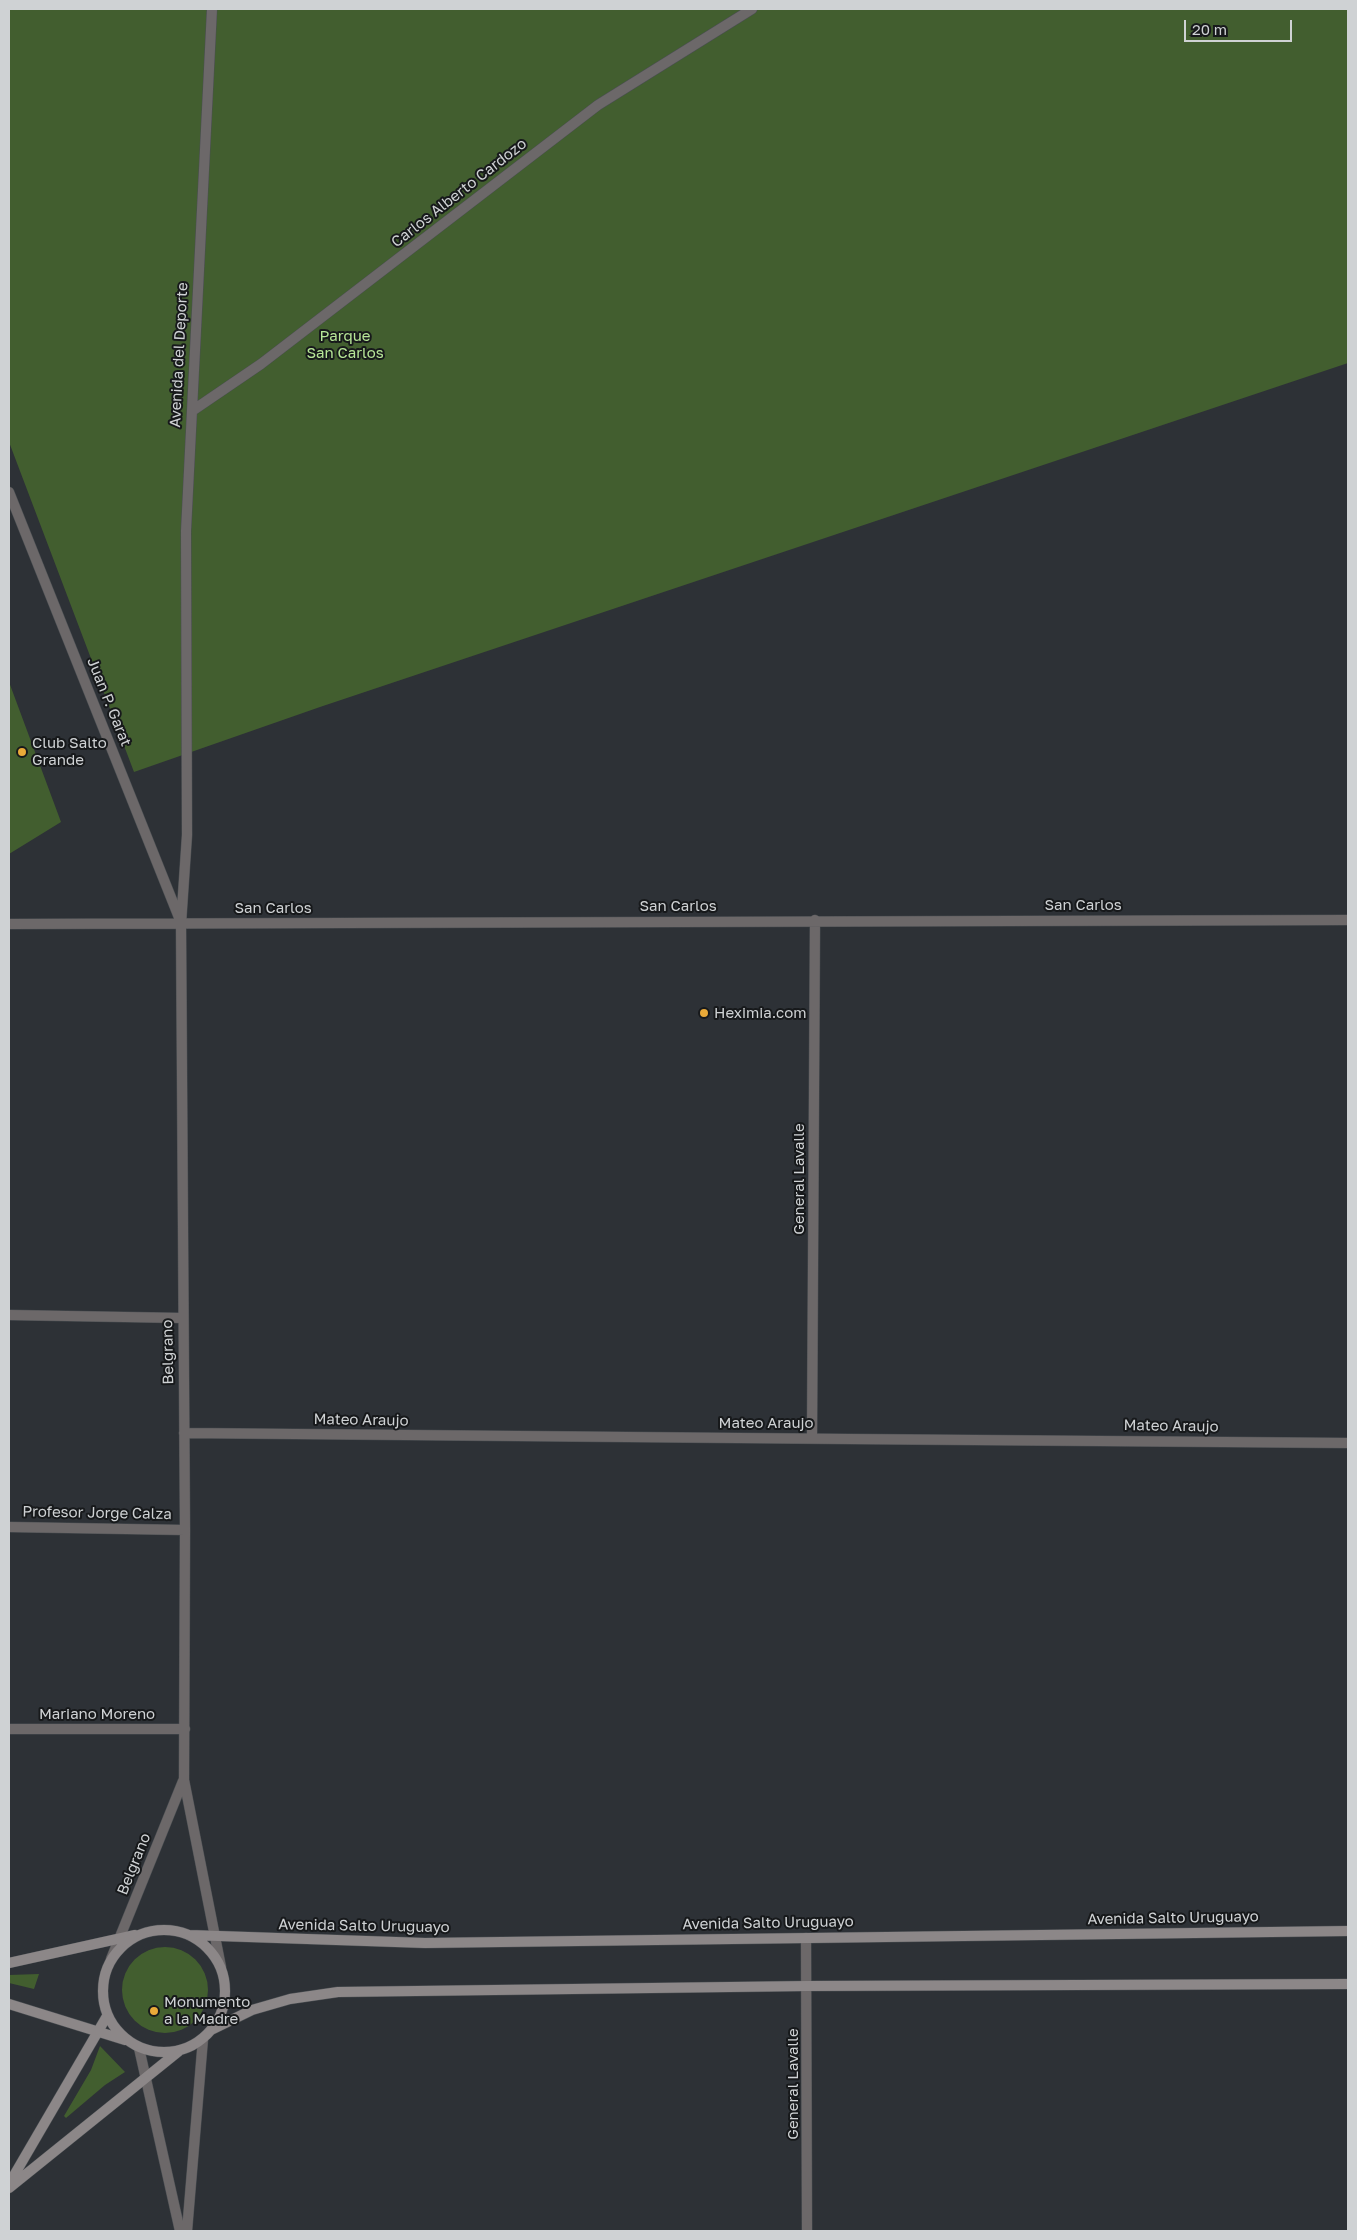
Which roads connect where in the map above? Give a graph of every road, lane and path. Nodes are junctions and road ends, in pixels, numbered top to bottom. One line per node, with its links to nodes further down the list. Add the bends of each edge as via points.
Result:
1 (212, 9): 3 (street, Avenida del Deporte)
2 (752, 9): 3 (street, Carlos Alberto Cardozo, via 598,105 261,364)
3 (192, 411): 8 (street, Avenida del Deporte, via 186,531 186,835)
4 (9, 492): 8 (street, Juan P. Garat)
5 (815, 920): 6 (street, San Carlos); 8 (street, San Carlos); 12 (street, General Lavalle)
6 (1348, 920)
7 (9, 924): 8 (street, San Carlos)
8 (181, 924): 10 (street, Belgrano)
9 (9, 1316): 10 (street)
10 (182, 1318): 11 (street, Belgrano)
11 (184, 1433): 12 (street, Mateo Araujo); 15 (street, Belgrano)
12 (812, 1438): 13 (street, Mateo Araujo)
13 (1348, 1443)
14 (9, 1527): 15 (street, Profesor Jorge Calza)
15 (185, 1530): 17 (street, Belgrano)
16 (9, 1729): 17 (street, Mariano Moreno)
17 (185, 1729): 18 (street, Belgrano)
18 (184, 1780): 22 (street, Belgrano); 23 (street, Belgrano)
19 (1348, 1931): 24 (main road, Avenida Salto Uruguayo)
20 (144, 1933): 21 (main road, via 174,1931); 23 (main road); 25 (main road, via 120,1948)
21 (189, 1935): 22 (main road, Avenida Salto Uruguayo); 27 (main road, via 213,1954)
22 (216, 1937): 24 (main road, Avenida Salto Uruguayo, via 425,1943); 27 (street, Belgrano)
23 (120, 1938): 25 (street, Belgrano); 26 (main road)
24 (806, 1938): 29 (street, General Lavalle)
25 (111, 1959): 31 (main road, via 102,1997)
26 (9, 1963)
27 (221, 1967): 32 (main road, via 225,1986 224,2006)
28 (1348, 1984): 29 (main road)
29 (808, 1986): 32 (main road, via 338,1992 290,1999 252,2010); 43 (street, General Lavalle)
30 (9, 2004): 33 (main road)
31 (108, 2016): 33 (main road); 35 (main road)
32 (214, 2029): 34 (main road)
33 (98, 2034): 35 (main road); 39 (main road)
34 (203, 2039): 37 (main road); 42 (street)
35 (126, 2040): 36 (main road)
36 (139, 2048): 37 (main road, via 167,2053); 38 (street)
37 (181, 2050): 38 (main road)
38 (146, 2078): 40 (main road); 41 (street)
39 (9, 2184)
40 (9, 2188)
41 (180, 2231)
42 (187, 2231)
43 (808, 2231)

